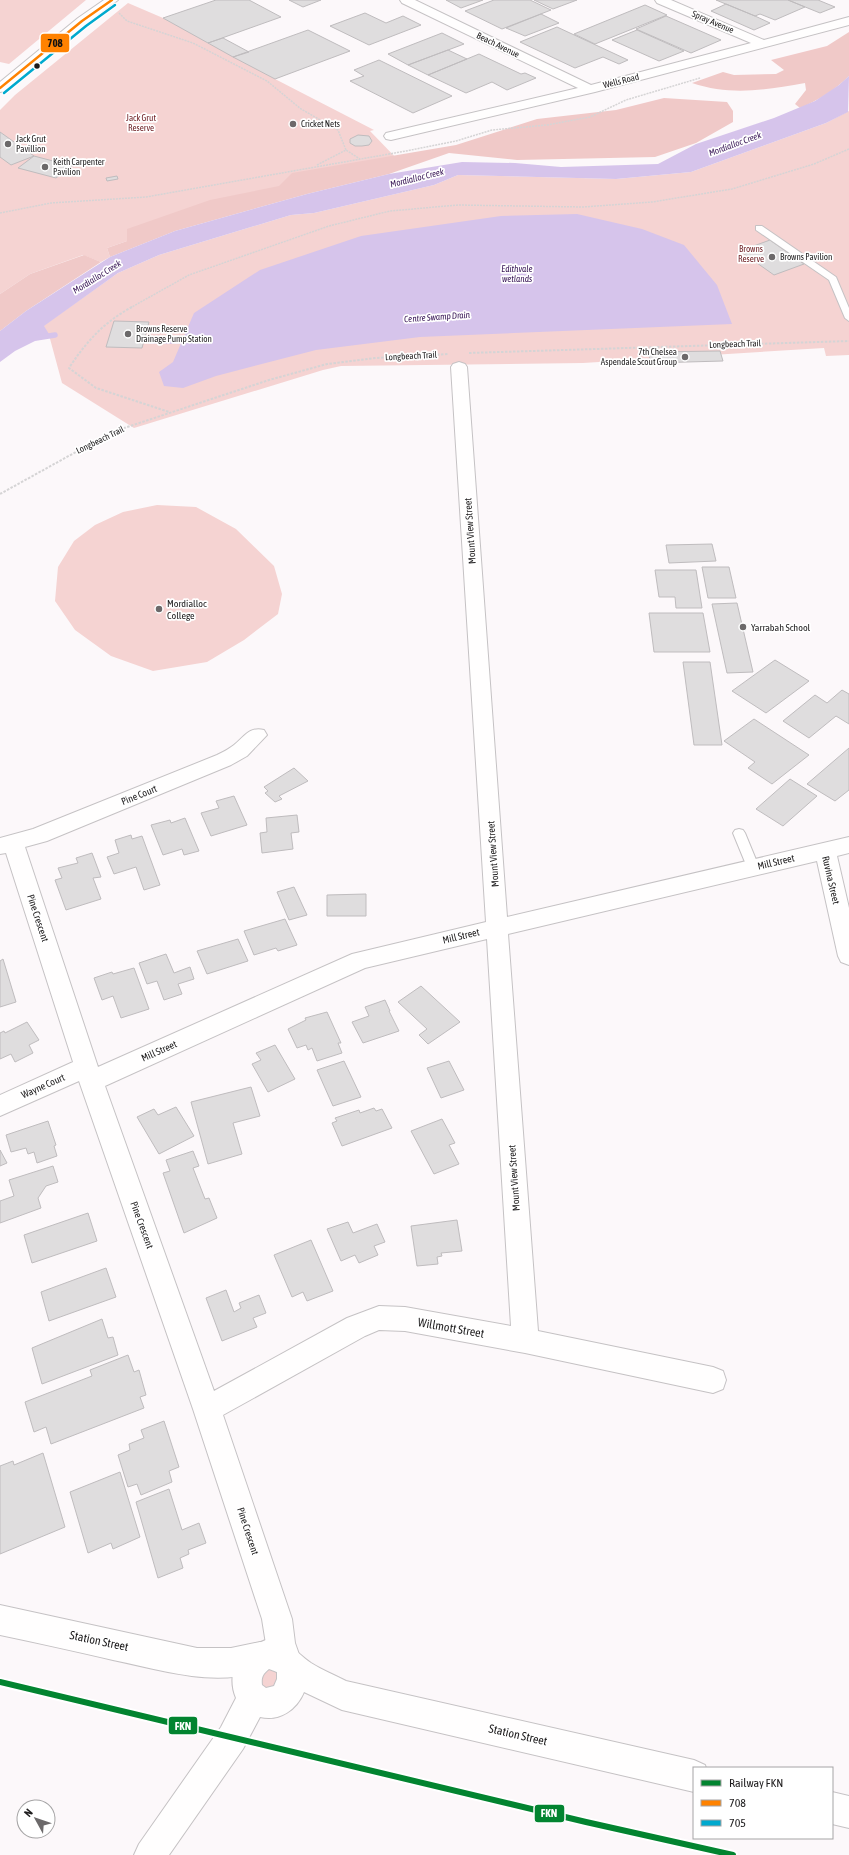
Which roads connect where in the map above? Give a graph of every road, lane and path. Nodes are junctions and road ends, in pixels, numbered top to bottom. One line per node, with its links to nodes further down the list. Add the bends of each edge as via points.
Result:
1 (102, 0): 5 (street)
2 (406, 0): 9 (street, Beach Avenue)
3 (662, 0): 7 (street, Spray Avenue)
4 (114, 5): 5 (street); 12 (path, via 127,21 193,43 267,81 301,109 338,130)
5 (82, 21): 8 (street)
6 (849, 21): 7 (street, Wells Road)
7 (764, 44): 9 (street, Wells Road)
8 (0, 88)
9 (590, 89): 10 (street, Wells Road)
10 (391, 136)
11 (849, 149): 19 (path, via 814,164 732,189 652,202 583,207 458,205 390,210 329,226 189,275 115,316 84,345 69,368 96,388)
12 (346, 150): 13 (path); 14 (path)
13 (361, 159)
14 (310, 168)
15 (759, 228): 16 (lane, via 833,279)
16 (849, 318)
17 (849, 341): 18 (path, Longbeach Trail)
18 (459, 358): 19 (path, Longbeach Trail, via 376,358 327,364); 27 (street, Mount View Street)
19 (169, 412): 20 (path, Longbeach Trail, via 112,432)
20 (0, 494)
21 (257, 735): 23 (street, Pine Court, via 240,751 224,760 40,835)
22 (739, 833): 26 (lane)
23 (7, 844): 29 (street, Pine Crescent)
24 (849, 845): 25 (street, Mill Street)
25 (825, 851): 26 (street, Mill Street); 28 (street, Ruvina Street)
26 (753, 868): 27 (street, Mill Street)
27 (498, 927): 29 (street, Mill Street, via 360,960); 31 (street, Mount View Street)
28 (849, 956)
29 (88, 1074): 30 (street, Wayne Court); 33 (street, Pine Crescent)
30 (0, 1106)
31 (525, 1341): 32 (street, Willmott Street); 33 (street, Willmott Street, via 405,1319 379,1318 356,1327)
32 (713, 1380)
33 (207, 1409): 35 (street, Pine Crescent, via 277,1619 280,1643)
34 (0, 1620): 36 (street, Station Street)
35 (274, 1659): 36 (street, Station Street); 37 (street, Station Street); 38 (street, via 249,1668 247,1675 246,1683); 38 (street, via 293,1676 292,1683 289,1690)
36 (197, 1663): 38 (street, Station Street)
37 (342, 1695): 38 (street, Station Street); 39 (street, Station Street)
38 (263, 1698): 42 (street, Station Street, via 258,1714 232,1738)
39 (693, 1776)
40 (833, 1808): 41 (street)
41 (849, 1812)
42 (150, 1855)

